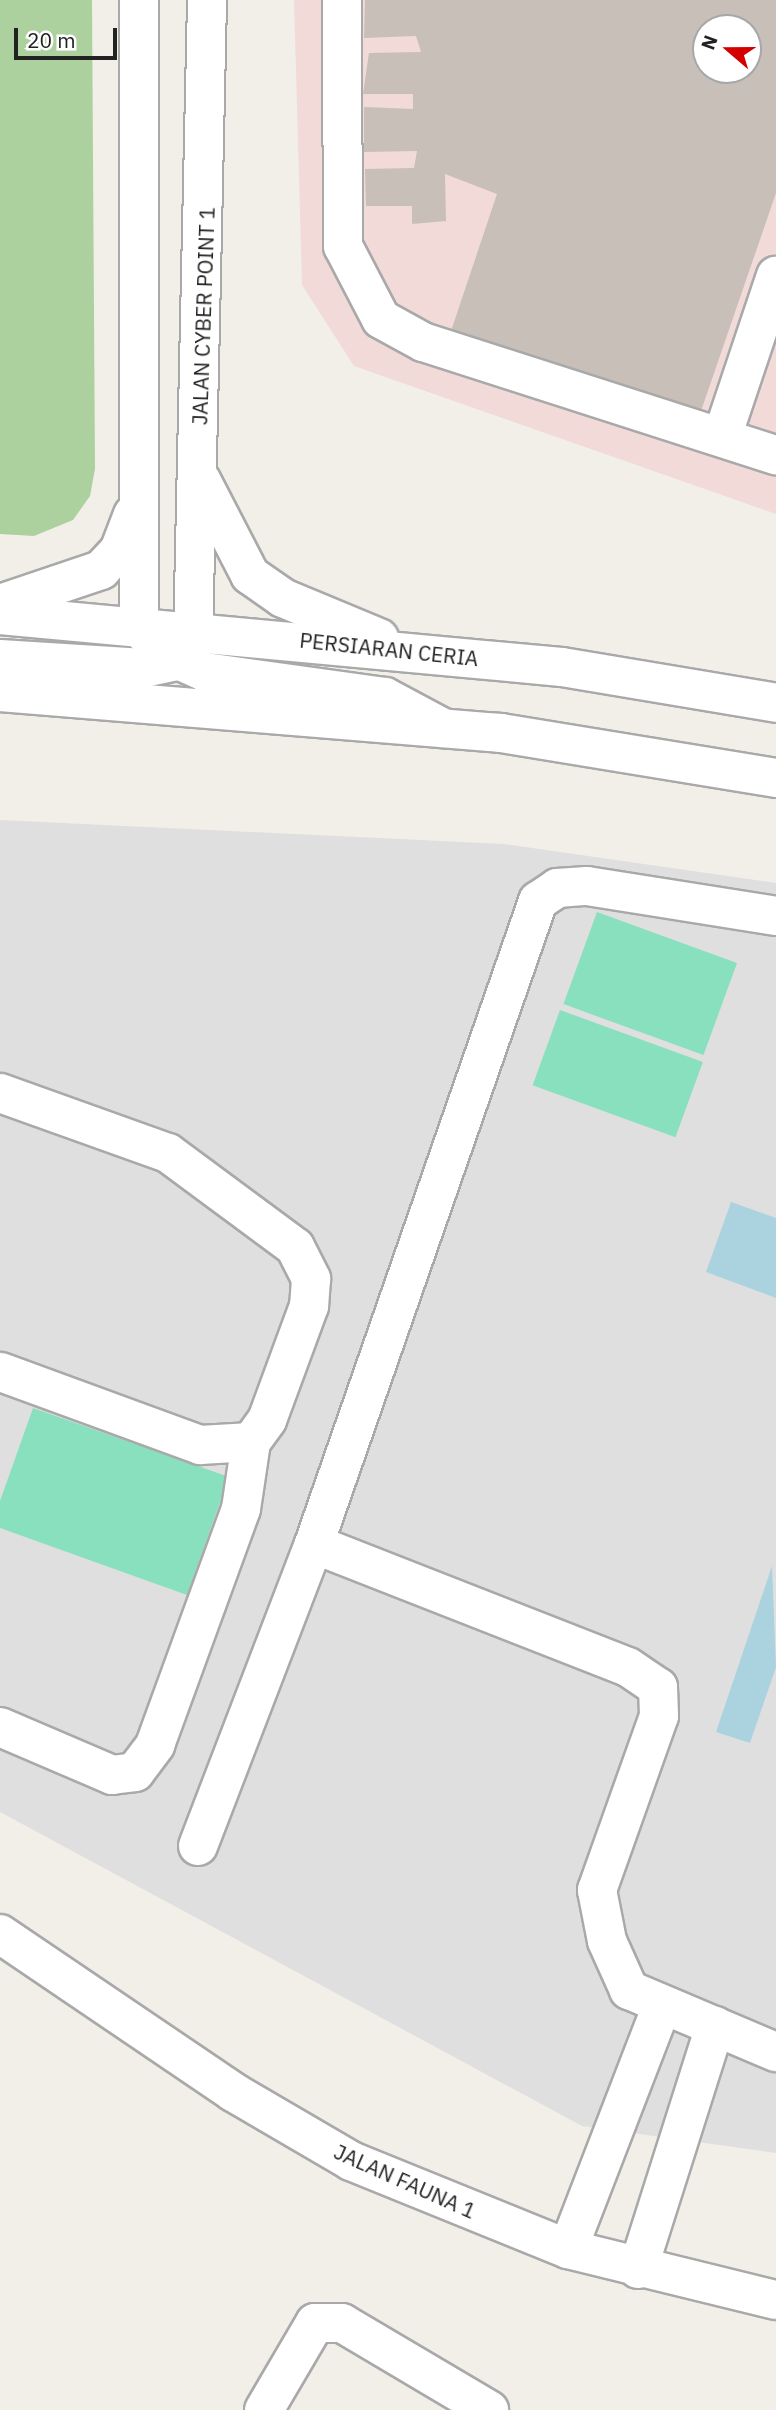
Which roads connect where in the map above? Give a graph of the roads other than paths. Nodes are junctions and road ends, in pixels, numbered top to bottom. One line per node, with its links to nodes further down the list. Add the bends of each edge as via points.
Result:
1 (139, 0): 8 (street, via 144,274)
2 (207, 0): 7 (street, JALAN CYBER POINT 1)
3 (342, 0): 5 (street, via 343,246 381,319 423,342)
4 (776, 276): 5 (street)
5 (722, 436): 6 (street)
6 (776, 456)
7 (196, 469): 12 (street, JALAN CYBER POINT 1); 13 (street, via 250,575 283,598)
8 (137, 501): 9 (street, via 118,551 101,570); 11 (street)
9 (0, 604)
10 (0, 615): 11 (street)
11 (139, 626): 12 (street, via 146,640)
12 (186, 646): 13 (street, PERSIARAN CERIA); 14 (street, via 100,668); 17 (street, via 205,671 385,697)
13 (404, 650): 16 (street, PERSIARAN CERIA, via 562,667)
14 (0, 659)
15 (0, 692): 17 (street)
16 (776, 703)
17 (443, 728): 18 (street)
18 (776, 778)
19 (776, 916): 23 (street, via 587,886 557,888 538,901)
20 (0, 1093): 22 (street, via 168,1153 295,1247 311,1279 309,1306 267,1420)
21 (2, 1380): 22 (street, via 200,1446)
22 (251, 1442): 24 (street, via 241,1509 155,1745 135,1772 112,1775)
23 (314, 1544): 25 (street); 27 (street, via 628,1667 657,1687 659,1716 597,1889 607,1941 629,1990)
24 (0, 1727)
25 (198, 1846)
26 (0, 1934): 30 (street, JALAN FAUNA 1, via 233,2092 351,2161)
27 (662, 2005): 28 (street); 30 (street)
28 (715, 2025): 29 (street); 31 (street)
29 (776, 2052)
30 (568, 2249): 31 (street, JALAN FAUNA 1)
31 (638, 2269): 32 (street, JALAN FAUNA 1)
32 (776, 2300)
33 (264, 2410): 34 (street, via 315,2323 342,2323)
34 (489, 2410)

